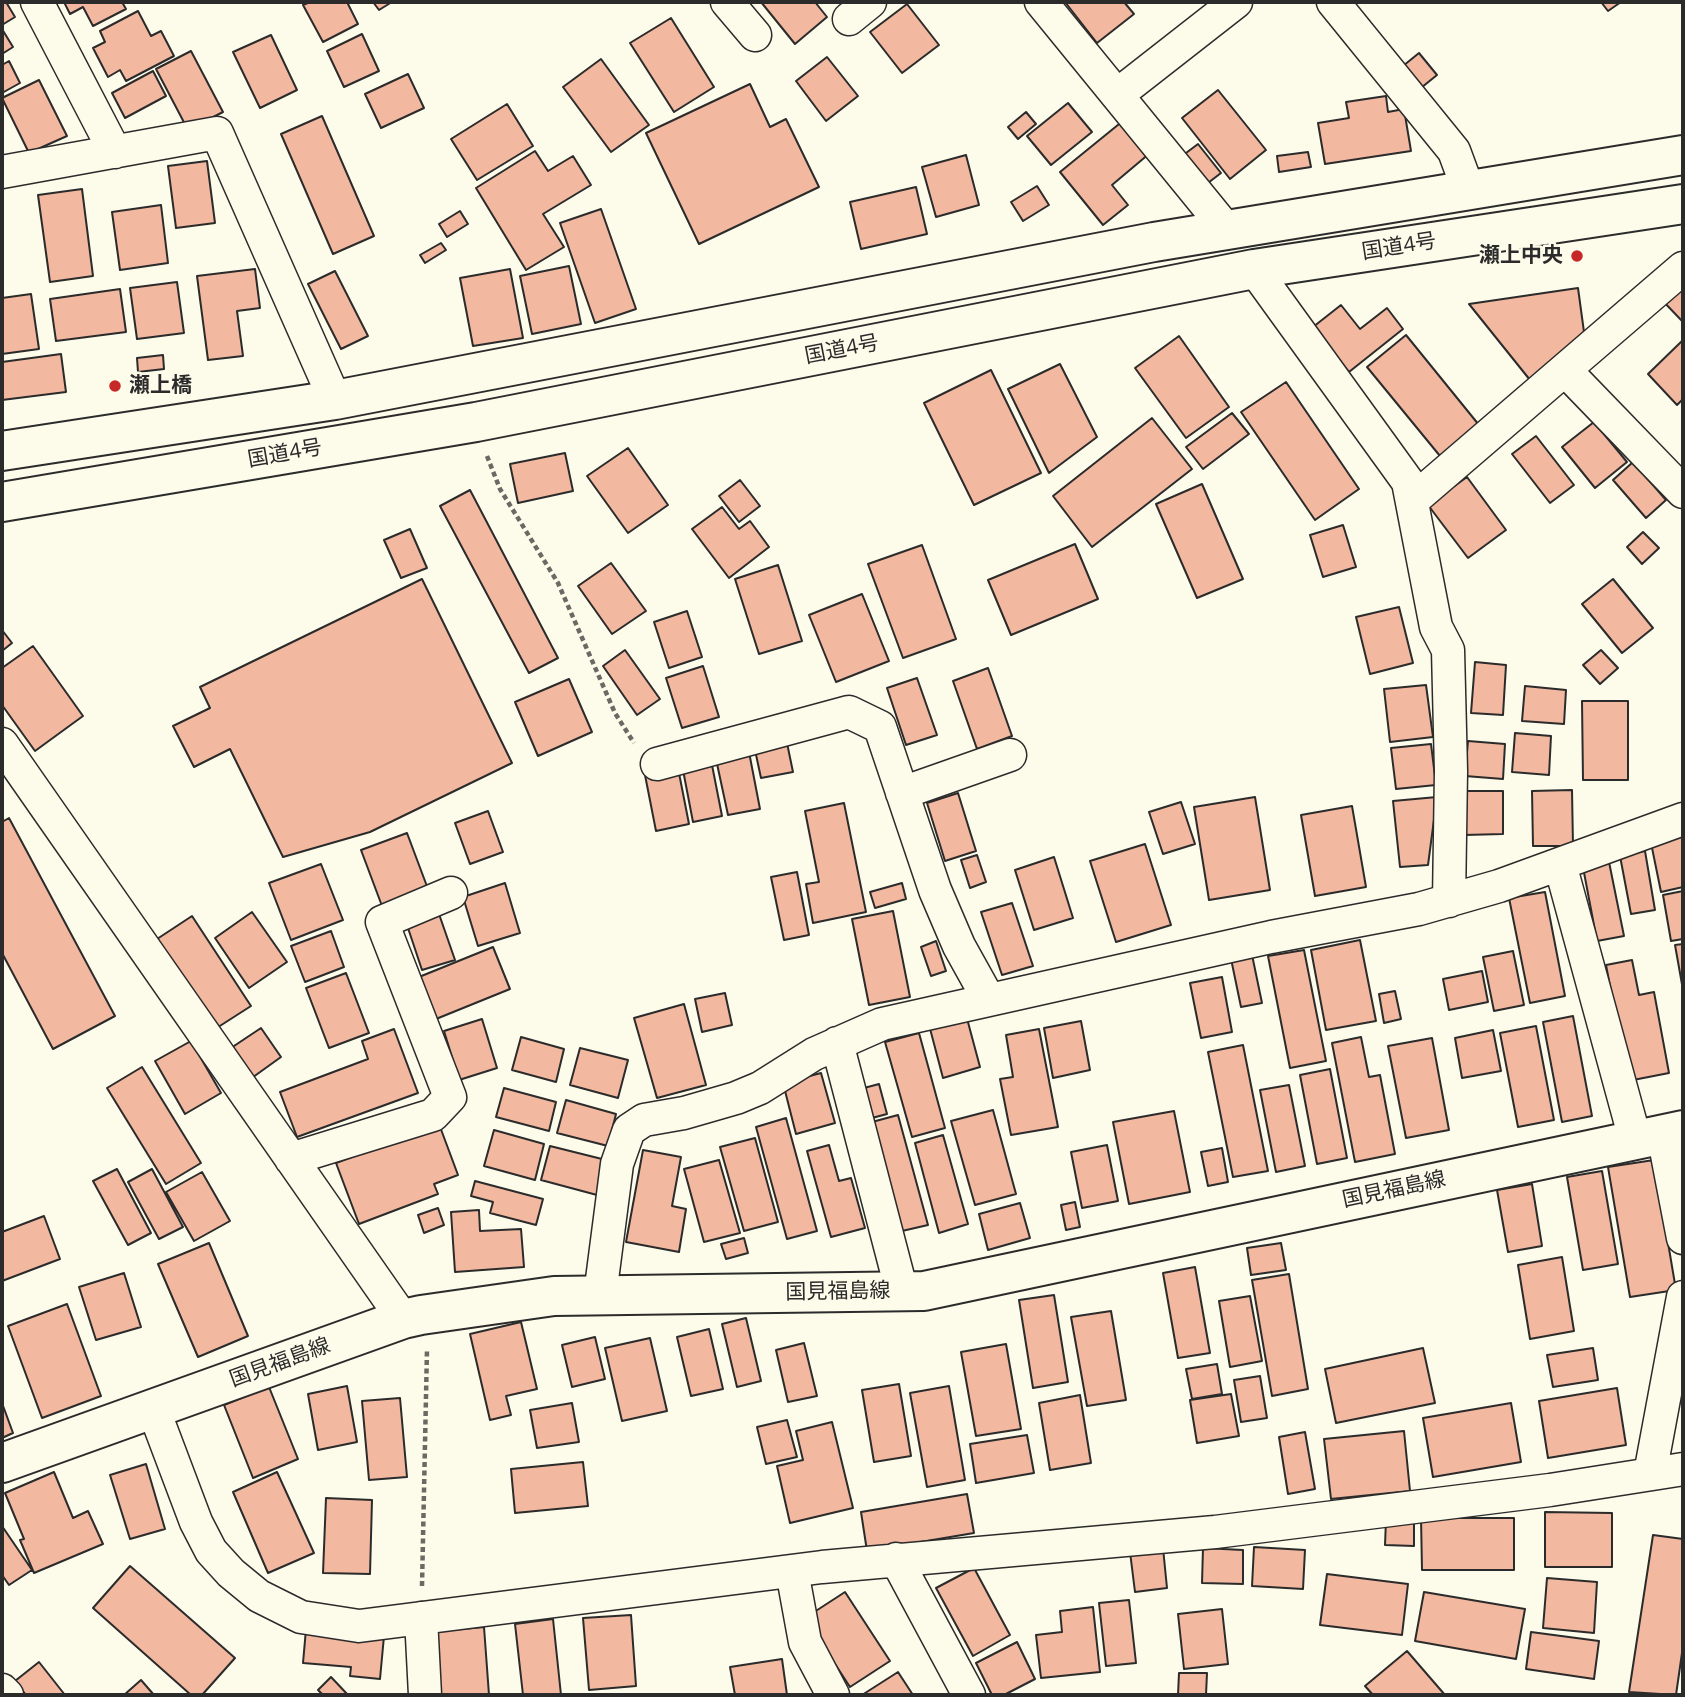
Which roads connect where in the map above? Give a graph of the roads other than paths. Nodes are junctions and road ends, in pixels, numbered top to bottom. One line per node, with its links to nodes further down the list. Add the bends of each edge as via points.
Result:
1 (37, 2): 8 (street)
2 (727, 2): 6 (street)
3 (1041, 2): 7 (street)
4 (1236, 2): 7 (street)
5 (1333, 2): 11 (street, via 1454,151)
6 (755, 35)
7 (1117, 94): 13 (street)
8 (115, 152): 10 (street); 17 (street, via 217,134)
9 (1683, 155): 11 (main road)
10 (2, 172)
11 (1468, 189): 13 (main road)
12 (1683, 204): 15 (main road, 国道4号)
13 (1227, 230): 17 (main road)
14 (1683, 268): 16 (street)
15 (1254, 269): 20 (street, via 1408,482); 21 (main road, 国道4号, via 476,422)
16 (1565, 370): 19 (street); 20 (street)
17 (335, 400): 18 (main road)
18 (2, 451)
19 (1683, 492)
20 (1412, 501): 29 (street, via 1436,627 1448,650)
21 (2, 502)
22 (2, 744): 33 (street)
23 (1010, 755): 25 (street)
24 (657, 764): 25 (street, via 849,712 880,727)
25 (902, 793): 30 (street, via 934,890)
26 (1683, 820): 27 (street)
27 (1560, 864): 29 (street); 32 (street)
28 (451, 893): 33 (street, via 382,922 450,1097 433,1115)
29 (1449, 901): 30 (street)
30 (989, 1000): 31 (street, via 882,1024)
31 (837, 1043): 35 (street); 36 (street, via 760,1088 684,1113 644,1120 629,1130 617,1164)
32 (1661, 1134): 34 (street); 35 (main road, 国見福島線)
33 (291, 1159): 38 (street)
34 (1683, 1238)
35 (902, 1292): 36 (main road, 国見福島線)
36 (600, 1295): 38 (main road, 国見福島線, via 554,1296)
37 (1683, 1297): 42 (street)
38 (416, 1316): 39 (main road, 国見福島線)
39 (153, 1408): 40 (main road, 国見福島線); 45 (street, via 195,1522 211,1551 259,1597 301,1617 359,1626)
40 (2, 1463)
41 (1683, 1469): 42 (street)
42 (1650, 1474): 43 (street, via 1214,1532)
43 (895, 1559): 44 (street); 50 (street)
44 (792, 1571): 45 (street); 49 (street, via 805,1642)
45 (421, 1618): 48 (street)
46 (2, 1690): 47 (street)
47 (7, 1695)
48 (425, 1695)
49 (833, 1695)
50 (968, 1695)

